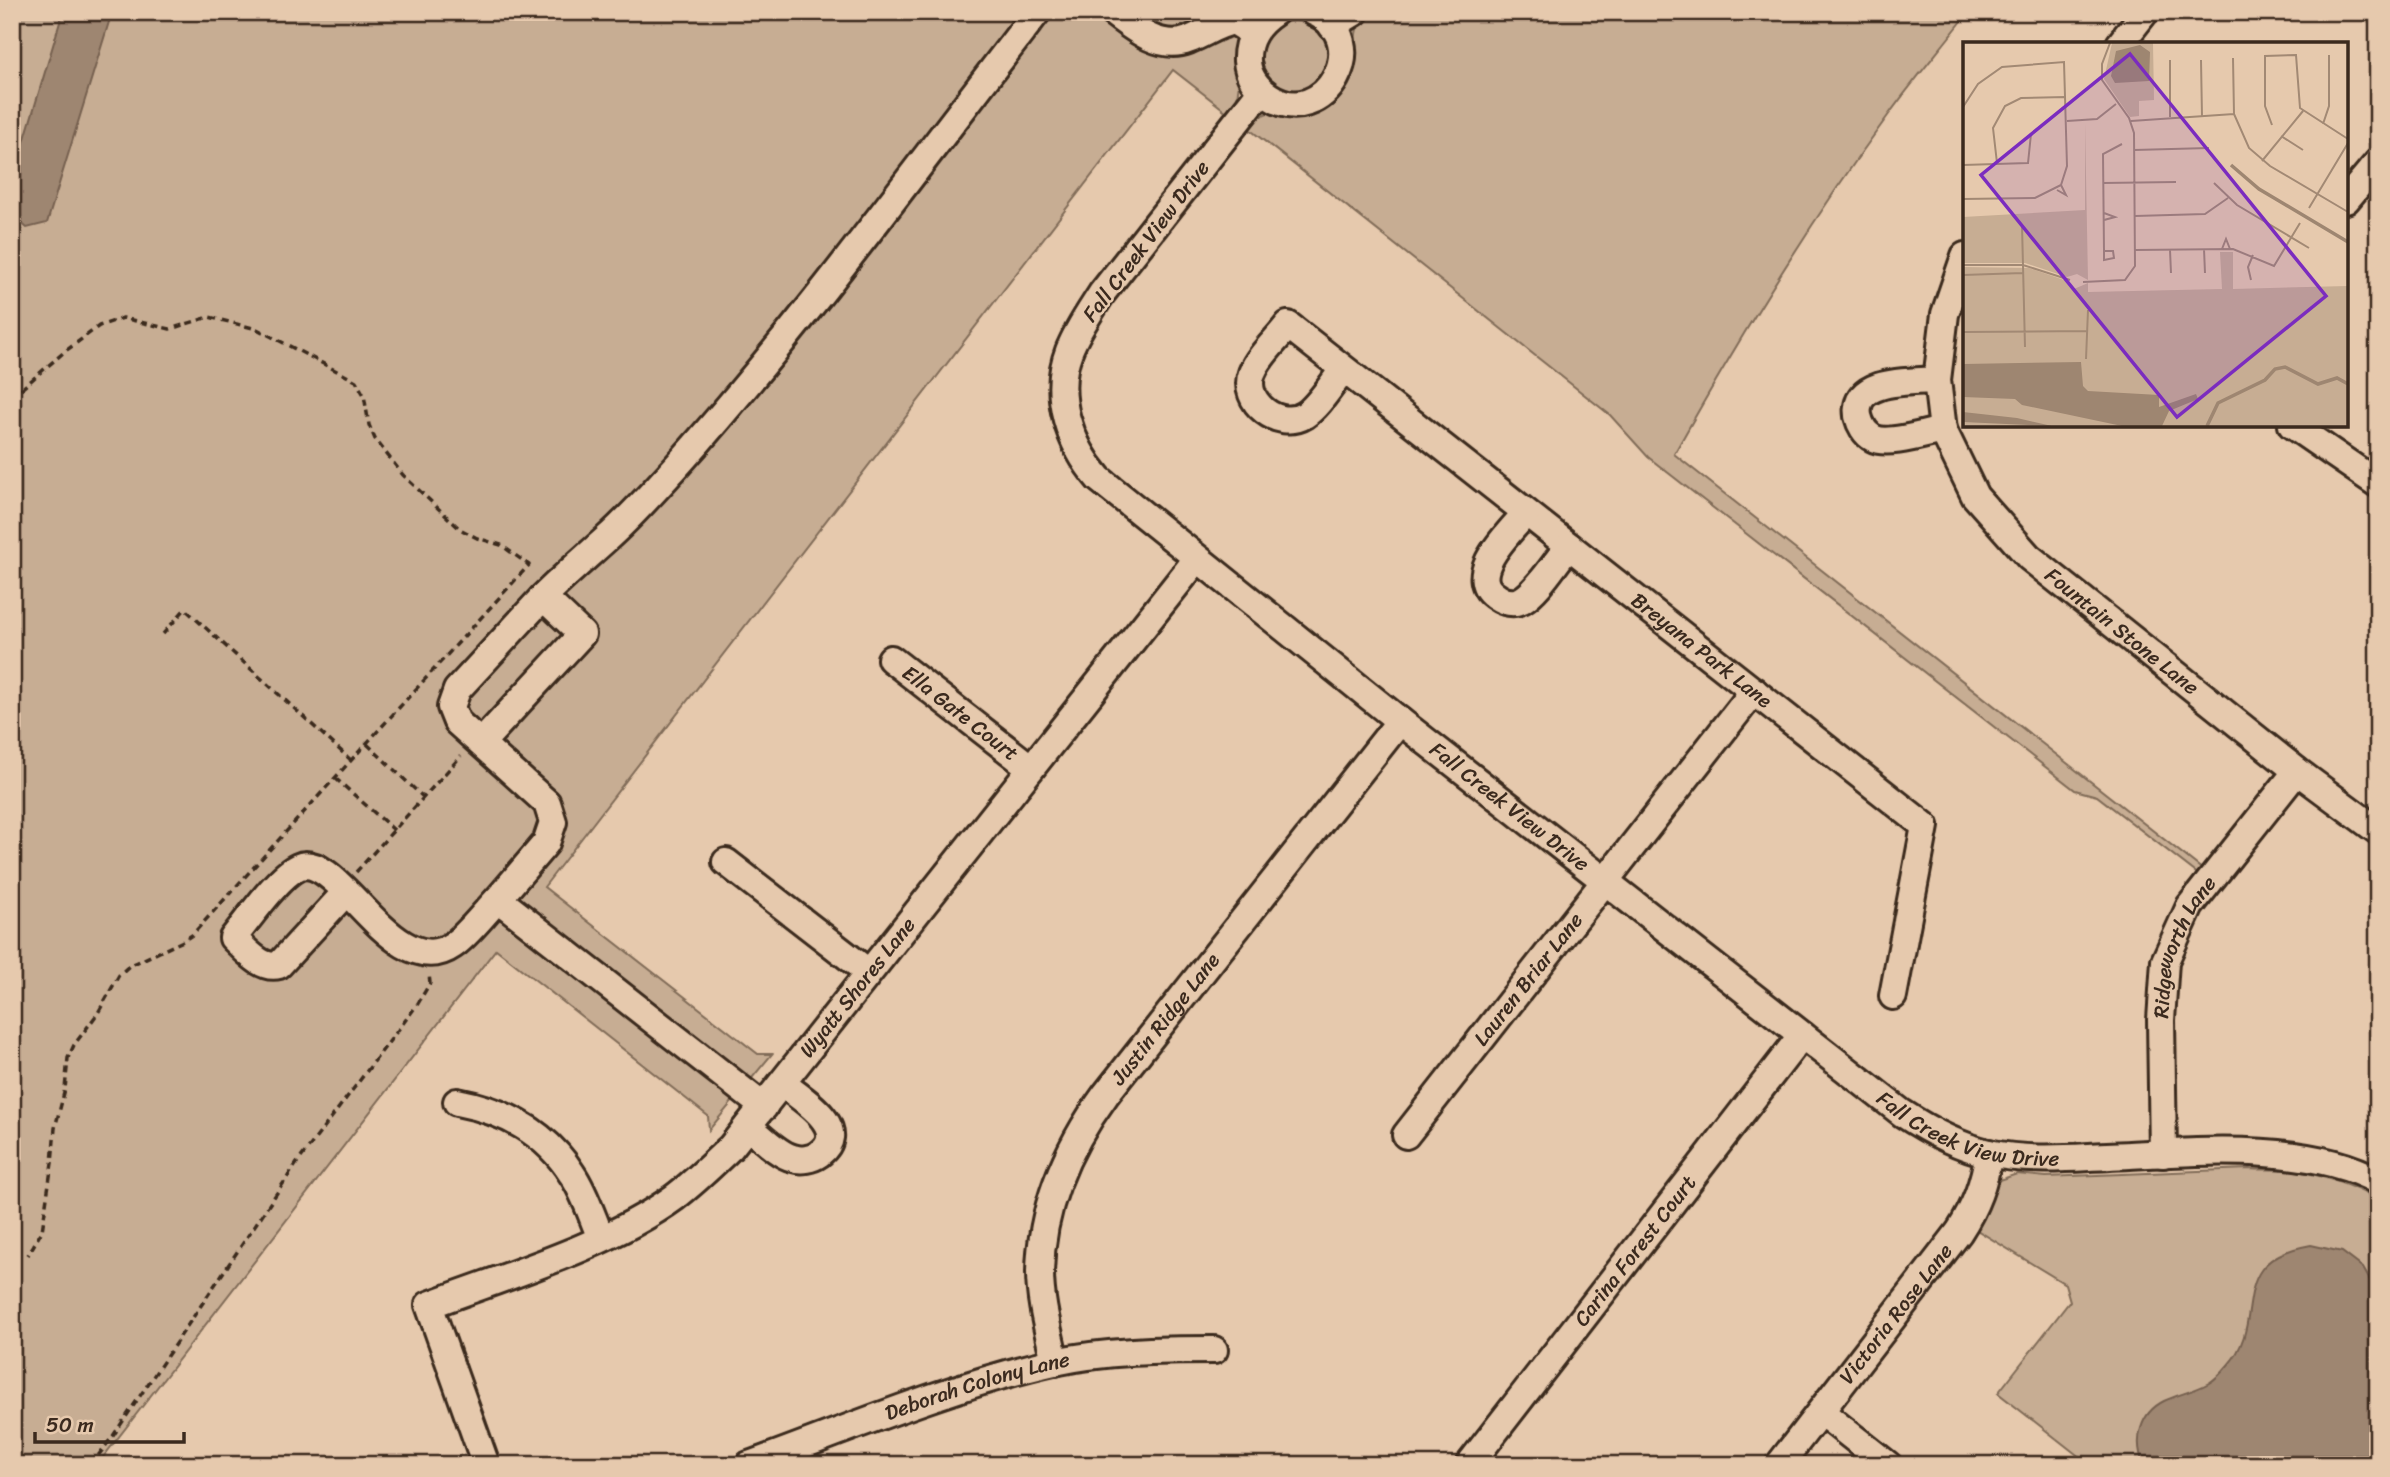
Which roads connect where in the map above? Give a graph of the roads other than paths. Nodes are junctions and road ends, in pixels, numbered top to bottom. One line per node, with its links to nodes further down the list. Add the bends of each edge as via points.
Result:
1 (1037, 12): 21 (street, via 836,271 675,468)
2 (1112, 12): 7 (street, via 1164,43 1185,41 1234,20)
3 (1275, 12): 7 (street)
4 (1355, 12): 6 (street)
5 (2145, 12): 8 (street)
6 (1323, 19): 9 (street, via 1340,39 1343,55 1333,85 1321,96 1290,104)
7 (1253, 33): 9 (street, via 1247,63)
8 (2122, 42)
9 (1261, 91): 20 (street, Fall Creek View Drive, via 1102,293 1068,353 1064,376 1068,425 1085,463 1113,492)
10 (2378, 162): 11 (street)
11 (2348, 198)
12 (1963, 263): 14 (street, Fountain Stone Lane, via 1945,314)
13 (1343, 369): 18 (street, Breyana Park Lane)
14 (1937, 380): 16 (street, Fountain Stone Lane); 16 (street, via 1879,385 1866,392 1857,408 1860,425 1873,438 1888,441)
15 (2295, 427): 17 (street)
16 (1943, 430): 27 (street, Fountain Stone Lane, via 1975,496 2029,557)
17 (2378, 484)
18 (1526, 513): 19 (street, Breyana Park Lane); 19 (street, via 1484,569 1486,586 1496,597 1512,603 1525,598)
19 (1569, 546): 23 (street, Breyana Park Lane)
20 (1196, 559): 24 (street, Fall Creek View Drive); 26 (street, Wyatt Shores Lane)
21 (543, 597): 25 (street, via 457,690 451,707 457,722); 25 (street, via 582,634)
22 (891, 659): 26 (street, Ella Gate Court)
23 (1754, 691): 30 (street, Lauren Briar Lane); 34 (street, Breyana Park Lane, via 1925,826)
24 (1400, 721): 30 (street, Fall Creek View Drive); 45 (street, Justin Ridge Lane, via 1106,1094 1073,1145 1059,1177 1042,1246 1043,1304)
25 (479, 741): 32 (street, via 547,803 553,822 546,844)
26 (1031, 768): 33 (street, Wyatt Shores Lane)
27 (2297, 771): 28 (street, Fountain Stone Lane); 41 (street, Ridgeworth Lane, via 2190,906 2165,961)
28 (2378, 831)
29 (726, 862): 33 (street)
30 (1604, 880): 35 (street, Fall Creek View Drive); 39 (street, Lauren Briar Lane)
31 (344, 890): 32 (street, via 404,946 428,954 452,946)
32 (498, 899): 38 (street)
33 (868, 972): 36 (street, Wyatt Shores Lane)
34 (1894, 996)
35 (1802, 1035): 40 (street, Fall Creek View Drive, via 1902,1113 1949,1139); 49 (street, Carina Forest Court)
36 (783, 1084): 38 (street, Wyatt Shores Lane); 38 (street, via 826,1120 828,1139 820,1153 793,1159)
37 (457, 1102): 43 (street, via 502,1114 551,1149 573,1175)
38 (756, 1117): 43 (street, Wyatt Shores Lane, via 731,1147 673,1198)
39 (1406, 1135)
40 (1989, 1153): 41 (street, Fall Creek View Drive, via 2048,1159); 46 (street, Victoria Rose Lane, via 1982,1190 1966,1220)
41 (2163, 1154): 42 (street, Fall Creek View Drive, via 2294,1156 2331,1163)
42 (2378, 1181)
43 (601, 1238): 47 (street, Wyatt Shores Lane, via 429,1305)
44 (1214, 1350): 45 (street, Deborah Colony Lane, via 1125,1353)
45 (1055, 1362): 48 (street, Deborah Colony Lane, via 916,1404)
46 (1821, 1412): 50 (street, Victoria Rose Lane); 51 (street)
47 (486, 1465)
48 (749, 1465)
49 (1469, 1465)
50 (1779, 1465)
51 (1888, 1465)

